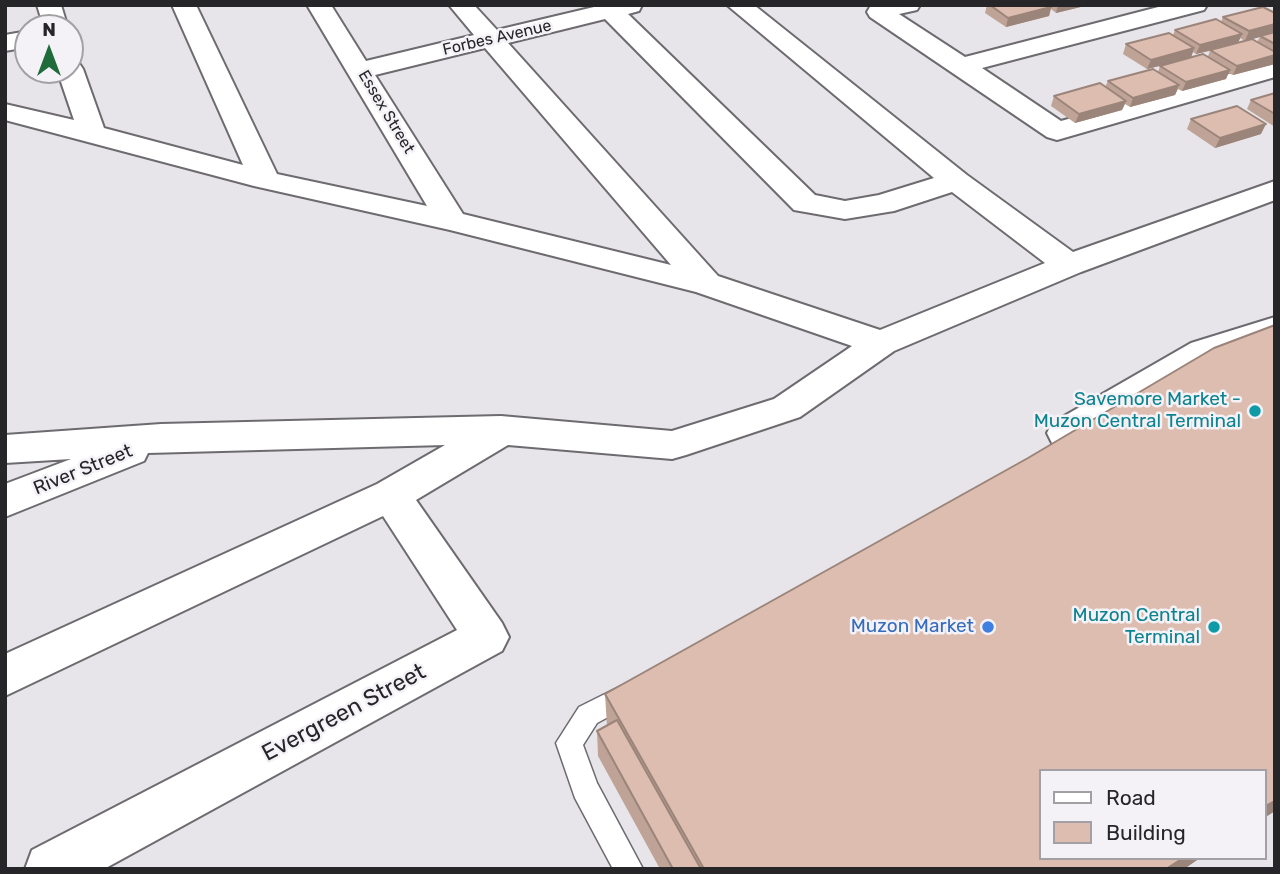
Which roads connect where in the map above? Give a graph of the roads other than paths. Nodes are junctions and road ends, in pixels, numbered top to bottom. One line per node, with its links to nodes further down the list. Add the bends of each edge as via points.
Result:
1 (184, 5): 15 (street)
2 (319, 5): 11 (street, Essex Street)
3 (461, 5): 8 (street)
4 (739, 5): 16 (street)
5 (908, 5): 9 (street, via 879,12)
6 (1195, 5): 9 (street)
7 (616, 7): 8 (street, Forbes Avenue); 16 (street, via 805,203 845,209 883,204)
8 (490, 40): 11 (street, Forbes Avenue); 20 (street)
9 (961, 66): 10 (street, via 1057,131)
10 (1275, 69)
11 (360, 70): 18 (street, Essex Street)
12 (75, 84): 14 (street)
13 (5, 112): 14 (street)
14 (92, 133): 15 (street)
15 (265, 180): 18 (street)
16 (956, 181): 19 (street)
17 (1275, 190): 19 (street)
18 (451, 221): 20 (street)
19 (1069, 265): 22 (street)
20 (706, 284): 22 (street)
21 (1275, 328): 26 (street, via 1204,352)
22 (881, 343): 24 (street, via 786,408 672,445)
23 (1275, 346): 26 (lane, via 1189,381)
24 (501, 430): 25 (street); 28 (street)
25 (161, 438): 27 (street); 29 (street, River Street)
26 (1064, 443)
27 (5, 449)
28 (391, 495): 30 (street); 32 (street, Evergreen Street, via 486,637)
29 (5, 501)
30 (5, 676)
31 (647, 682): 33 (lane, via 588,715 569,743 585,789)
32 (51, 869)
33 (629, 869)

